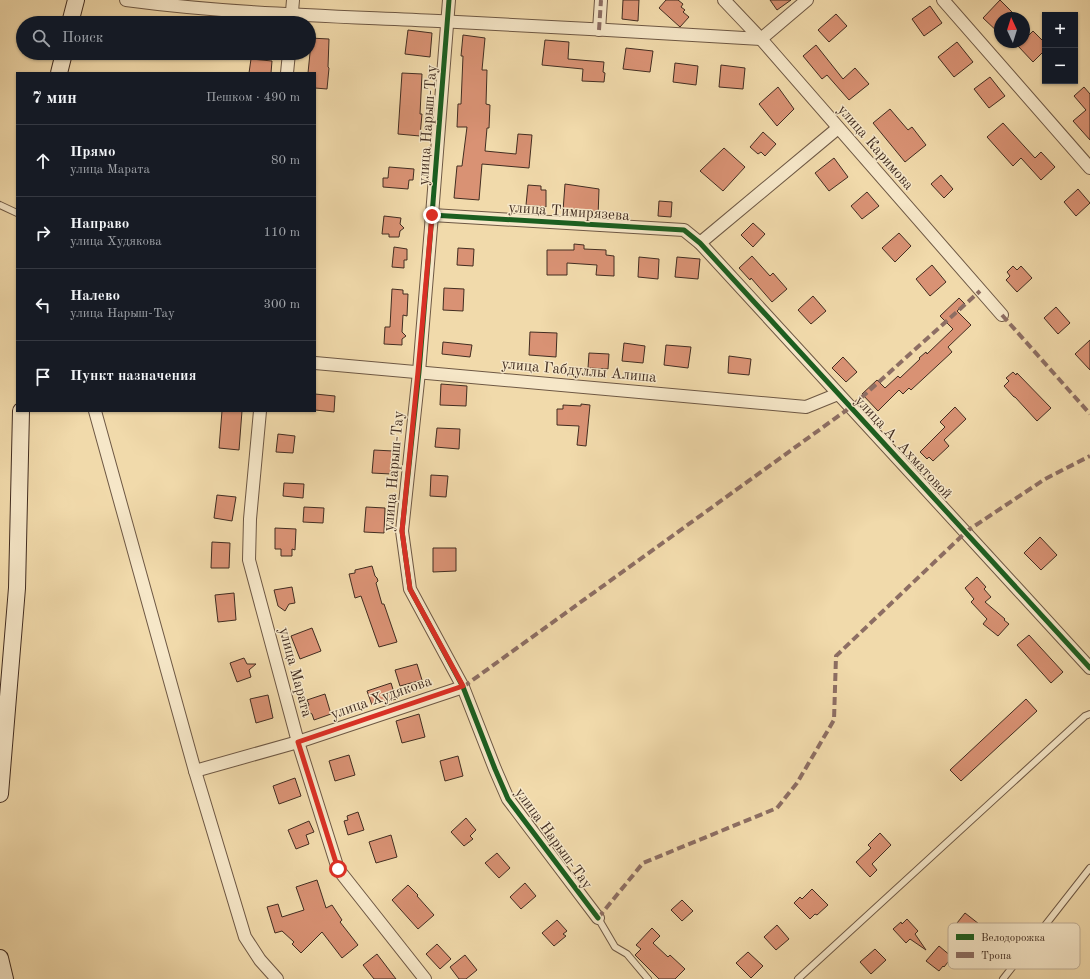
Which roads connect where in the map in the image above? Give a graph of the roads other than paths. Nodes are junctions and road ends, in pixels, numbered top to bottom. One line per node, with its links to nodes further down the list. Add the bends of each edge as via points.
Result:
1 (76, 0): 9 (main road)
2 (126, 0): 10 (street)
3 (293, 0): 11 (street)
4 (449, 0): 13 (street, улица Нарыш-Тау)
5 (601, 0): 14 (street)
6 (724, 0): 15 (street, улица Каримова)
7 (807, 0): 15 (street)
8 (943, 0): 21 (street)
9 (72, 16)
10 (264, 16)
11 (292, 16)
12 (316, 19): 13 (street)
13 (447, 22): 14 (street); 24 (street, улица Нарыш-Тау)
14 (599, 30): 15 (street)
15 (761, 39): 20 (street, улица Каримова)
16 (62, 60): 18 (main road)
17 (289, 60): 19 (street)
18 (59, 72)
19 (288, 72)
20 (838, 128): 25 (street); 26 (street, улица Каримова)
21 (1090, 168)
22 (0, 205): 23 (lane)
23 (16, 213)
24 (432, 215): 25 (street, улица Тимирязева, via 684,230); 28 (street, улица Нарыш-Тау)
25 (700, 243): 29 (street, улица А. Ахматовой)
26 (1002, 316)
27 (316, 363): 28 (street, улица Габдуллы Алиша)
28 (418, 372): 29 (street, улица Габдуллы Алиша, via 806,406); 34 (street, улица Нарыш-Тау, via 402,531 410,589)
29 (838, 394): 33 (street, улица А. Ахматовой)
30 (21, 412): 38 (main road, via 17,588)
31 (95, 412): 37 (street)
32 (260, 412): 36 (street, улица Марата, via 250,519 249,560)
33 (1090, 668)
34 (463, 686): 36 (street, улица Худякова); 40 (street, улица Нарыш-Тау, via 508,799)
35 (1090, 714): 48 (lane)
36 (298, 742): 37 (street, улица Худякова); 46 (street, улица Марата, via 338,869)
37 (195, 771): 45 (street, via 245,937 260,960)
38 (0, 794)
39 (1090, 868): 41 (lane)
40 (598, 918): 47 (lane, via 615,947 627,954)
41 (1047, 923)
42 (0, 958): 44 (main road)
43 (1011, 969): 49 (lane)
44 (5, 979)
45 (277, 979)
46 (425, 979)
47 (648, 979)
48 (798, 979)
49 (1003, 979)

